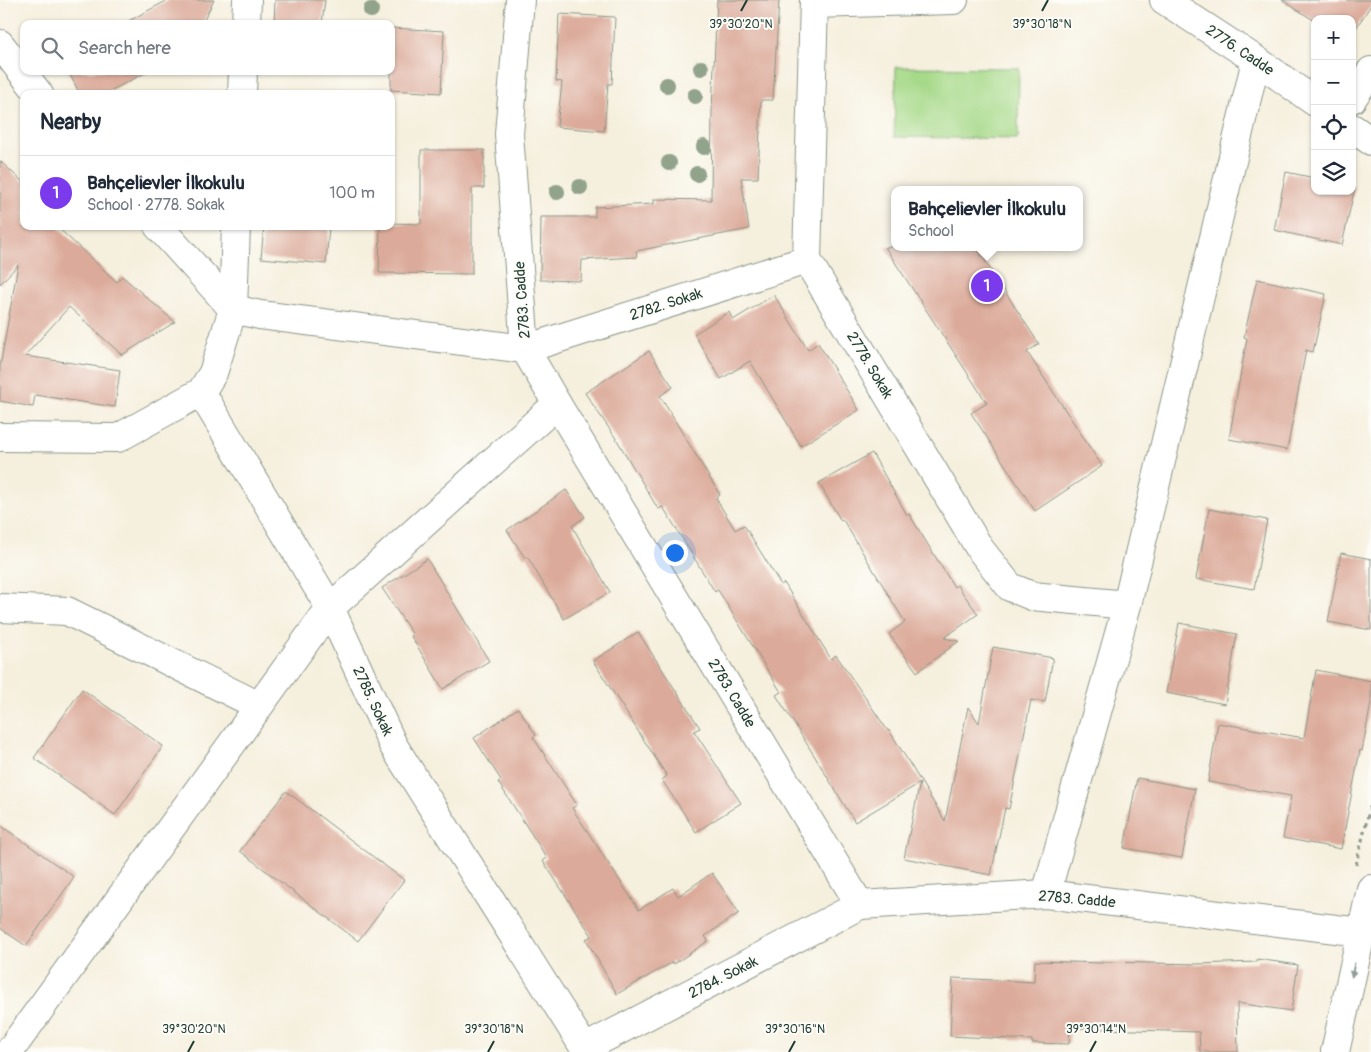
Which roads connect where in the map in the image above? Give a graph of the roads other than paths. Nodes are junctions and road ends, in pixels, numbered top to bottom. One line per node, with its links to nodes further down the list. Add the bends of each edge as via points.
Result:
1 (247, 0): 6 (street)
2 (520, 0): 23 (street, 2783. Cadde, via 509,134)
3 (954, 0): 5 (street)
4 (1164, 0): 8 (street, 2776. Cadde)
5 (814, 2): 21 (street)
6 (246, 20)
7 (0, 44): 9 (street)
8 (1256, 60): 16 (street, 2776. Cadde); 27 (street)
9 (20, 70)
10 (1371, 72): 15 (street)
11 (24, 75): 13 (street)
12 (244, 75): 14 (street)
13 (36, 90)
14 (242, 90)
15 (1356, 93)
16 (1311, 99)
17 (1356, 131): 18 (street)
18 (1371, 141)
19 (162, 230): 22 (street)
20 (236, 230): 22 (street)
21 (807, 260): 23 (street, 2782. Sokak); 27 (street, 2778. Sokak, via 980,549 1010,587 1032,596)
22 (233, 309): 23 (street); 24 (street, via 213,372)
23 (525, 349): 25 (street, 2783. Cadde)
24 (201, 392): 26 (street, via 118,438); 29 (street, 2785. Sokak)
25 (557, 404): 29 (street); 33 (street, 2783. Cadde)
26 (0, 437)
27 (1127, 605): 32 (street)
28 (0, 608): 30 (street, via 67,611)
29 (330, 608): 30 (street); 35 (street, 2785. Sokak, via 393,745)
30 (259, 706): 36 (street)
31 (1371, 889): 34 (street)
32 (1046, 894): 33 (street, 2783. Cadde); 34 (street, 2783. Cadde)
33 (860, 905): 35 (street, 2784. Sokak)
34 (1361, 932): 37 (street, one-way to 37)
35 (586, 1050)
36 (9, 1052)
37 (1336, 1052)

